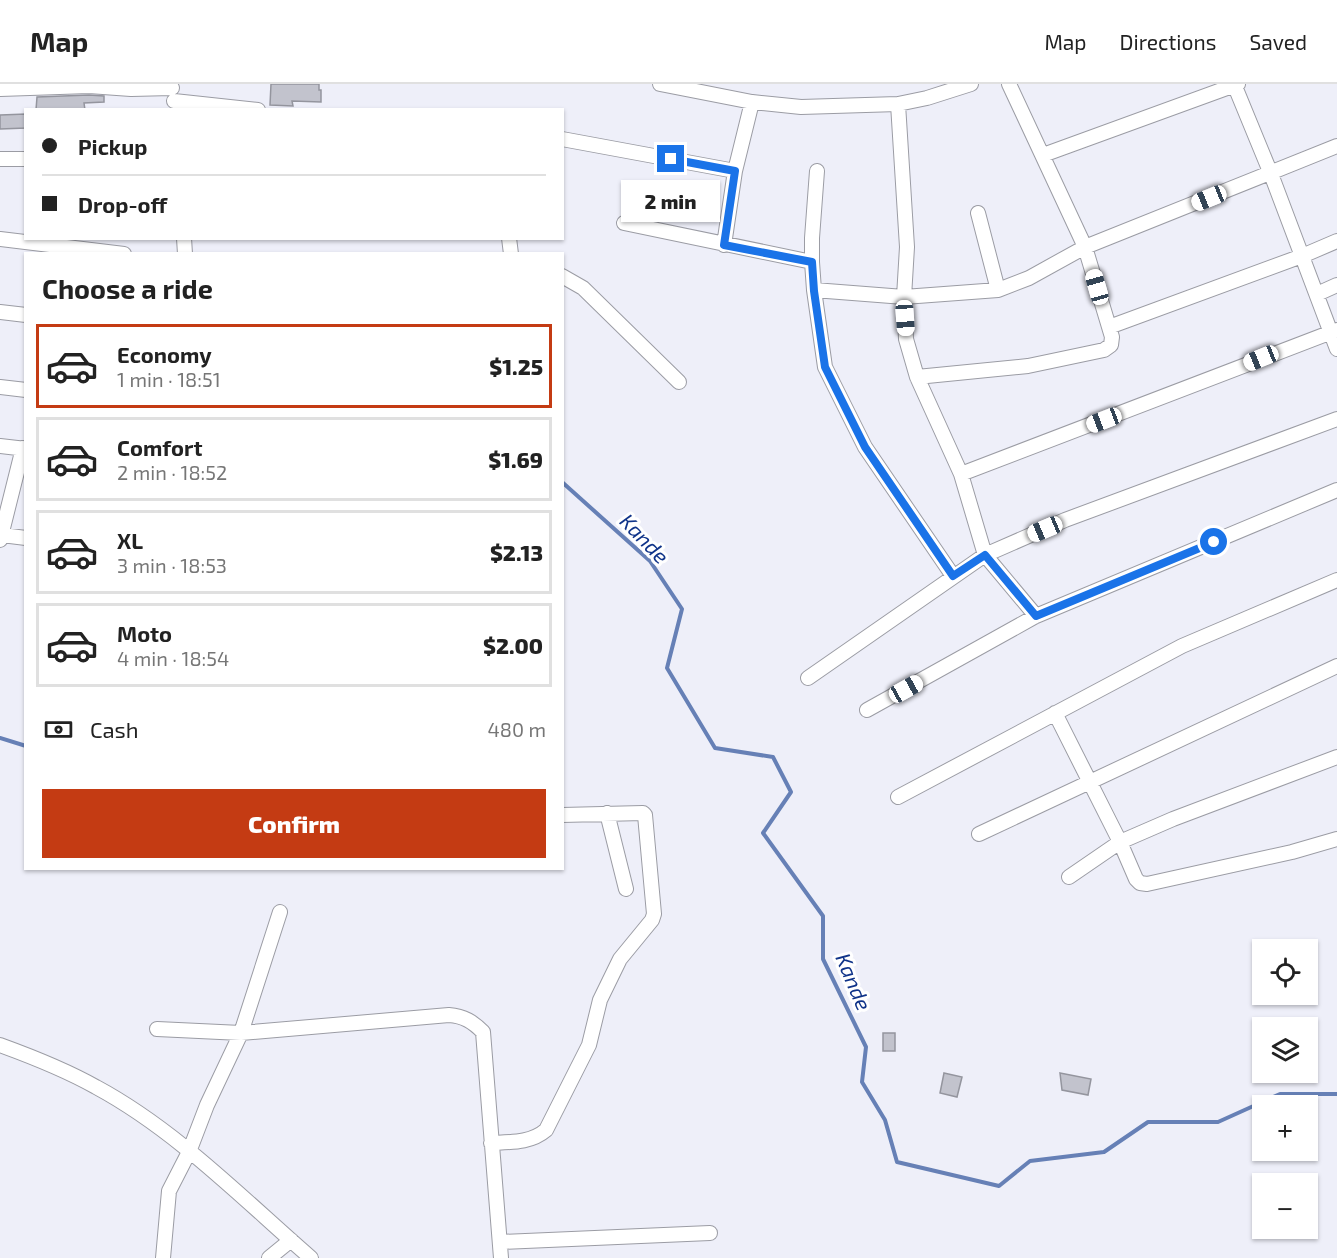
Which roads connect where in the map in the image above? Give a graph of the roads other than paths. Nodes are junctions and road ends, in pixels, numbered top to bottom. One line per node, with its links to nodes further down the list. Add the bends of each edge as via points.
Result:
1 (660, 84): 8 (street)
2 (971, 84): 9 (street)
3 (1009, 84): 13 (street)
4 (1235, 84): 13 (street); 18 (street)
5 (89, 85): 6 (street); 7 (street)
6 (0, 88)
7 (173, 96): 10 (street)
8 (752, 102): 9 (street, via 801,107); 16 (street)
9 (898, 104): 33 (street, via 907,247)
10 (246, 108)
11 (564, 139): 16 (street)
12 (1337, 146): 18 (street)
13 (1043, 155): 24 (street)
14 (0, 159): 15 (street)
15 (24, 159)
16 (735, 171): 23 (street)
17 (817, 171): 27 (street)
18 (1271, 174): 24 (street); 26 (street)
19 (978, 213): 30 (street)
20 (624, 223): 23 (street)
21 (0, 238): 25 (street)
22 (1337, 241): 26 (street)
23 (724, 245): 27 (street)
24 (1085, 247): 30 (street); 36 (street)
25 (108, 252)
26 (1302, 256): 32 (street); 36 (street)
27 (812, 262): 31 (street)
28 (564, 277): 40 (street, via 583,288)
29 (1337, 285): 32 (street)
30 (998, 290): 33 (street)
31 (814, 291): 33 (street); 51 (street, via 825,367 839,396 865,447)
32 (1317, 294): 37 (street)
33 (904, 297): 39 (street, via 906,339)
34 (0, 312): 35 (street)
35 (24, 315)
36 (1108, 327): 39 (street, via 1111,345 1104,350 1028,366)
37 (1334, 331): 38 (street); 46 (street)
38 (1337, 349)
39 (917, 377): 46 (street)
40 (679, 382)
41 (0, 387): 42 (street)
42 (24, 390)
43 (1337, 419): 50 (street, via 1065,520)
44 (0, 446): 45 (street)
45 (24, 449): 48 (street)
46 (961, 474): 50 (street)
47 (1337, 490): 53 (street)
48 (1, 537): 49 (street)
49 (24, 538)
50 (985, 555): 51 (street); 53 (street)
51 (953, 576): 55 (street)
52 (1337, 580): 57 (street, via 1182,646)
53 (1036, 616): 56 (street)
54 (1337, 666): 59 (street)
55 (808, 678)
56 (867, 710)
57 (1055, 713): 59 (street); 60 (street)
58 (1337, 757): 65 (street)
59 (1090, 783): 63 (street); 65 (street)
60 (898, 797)
61 (607, 813): 62 (street); 67 (street); 72 (street, via 645,815 652,920 615,969 600,1000 589,1045 546,1130 524,1141)
62 (564, 815)
63 (979, 834)
64 (1337, 839): 65 (street, via 1147,884 1136,879)
65 (1120, 842): 66 (street)
66 (1069, 877)
67 (627, 889)
68 (280, 912): 70 (street)
69 (157, 1029): 70 (street)
70 (241, 1033): 72 (street, via 449,1015 472,1021 483,1032); 73 (street)
71 (0, 1045): 73 (street, via 97,1087)
72 (491, 1143): 76 (street)
73 (189, 1152): 75 (street); 77 (street, via 169,1191)
74 (710, 1233): 76 (street)
75 (291, 1240): 78 (street); 79 (street)
76 (500, 1242): 80 (street)
77 (163, 1258)
78 (269, 1258)
79 (311, 1258)
80 (501, 1258)

